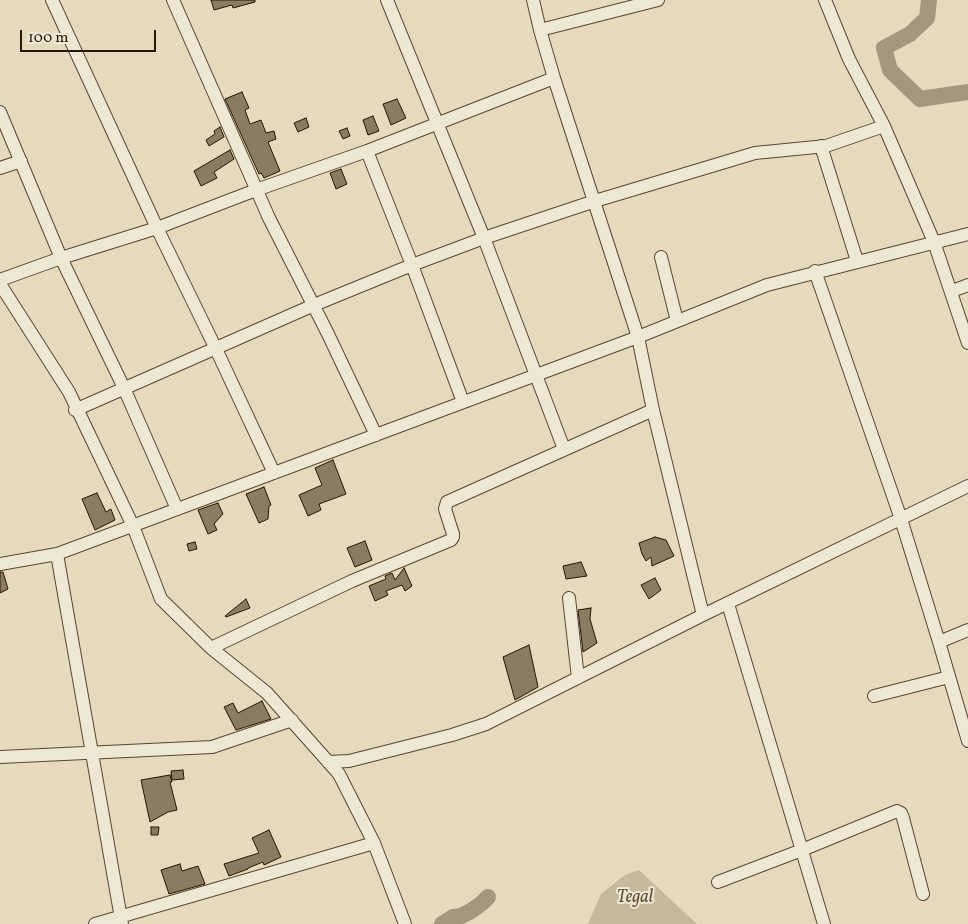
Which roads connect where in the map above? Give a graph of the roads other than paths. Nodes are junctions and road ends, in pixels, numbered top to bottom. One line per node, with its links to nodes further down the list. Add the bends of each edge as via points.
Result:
1 (52, 0): 18 (street)
2 (173, 0): 16 (street)
3 (387, 0): 10 (street)
4 (533, 0): 7 (street)
5 (658, 0): 7 (street)
6 (825, 0): 11 (street, via 849,59)
7 (540, 30): 8 (street)
8 (554, 78): 10 (street); 17 (street)
9 (0, 112): 14 (street)
10 (438, 124): 13 (street); 20 (street)
11 (884, 126): 12 (street); 21 (street)
12 (821, 146): 17 (street, via 755,154); 24 (street)
13 (367, 151): 16 (street); 25 (street)
14 (21, 161): 15 (street); 23 (street)
15 (0, 168)
16 (256, 190): 18 (street); 30 (street)
17 (595, 201): 20 (street); 32 (street)
18 (157, 228): 23 (street); 34 (street)
19 (968, 234): 21 (street)
20 (484, 238): 25 (street); 35 (street)
21 (934, 242): 24 (street); 29 (street)
22 (661, 257): 31 (street)
23 (61, 258): 27 (street); 36 (street)
24 (858, 261): 26 (street)
25 (412, 265): 30 (street); 37 (street)
26 (815, 271): 31 (street, via 756,288); 45 (street)
27 (0, 282): 38 (street, via 54,367)
28 (968, 285): 29 (street)
29 (952, 291): 33 (street)
30 (314, 305): 34 (street); 40 (street)
31 (677, 321): 32 (street)
32 (638, 337): 35 (street); 39 (street)
33 (968, 343)
34 (216, 349): 36 (street); 42 (street)
35 (535, 375): 37 (street); 41 (street)
36 (124, 388): 38 (street); 44 (street)
37 (463, 402): 40 (street)
38 (76, 410): 46 (street)
39 (654, 410): 41 (street); 51 (street)
40 (376, 435): 42 (street)
41 (564, 450): 54 (street, via 447,502 445,509 453,534 451,540 352,581)
42 (274, 473): 44 (street)
43 (968, 486): 45 (street)
44 (177, 509): 46 (street)
45 (901, 519): 50 (street); 53 (street)
46 (132, 526): 47 (street); 54 (street, via 162,599)
47 (57, 554): 48 (street); 60 (street)
48 (0, 564)
49 (569, 598): 56 (street)
50 (728, 604): 51 (street); 64 (street)
51 (703, 615): 56 (street)
52 (968, 630): 53 (street)
53 (939, 642): 55 (street)
54 (211, 648): 58 (street, via 259,686)
55 (950, 677): 57 (street); 59 (street)
56 (578, 678): 62 (street, via 486,724 349,761)
57 (874, 696)
58 (292, 720): 60 (street, via 212,747); 62 (street)
59 (968, 741)
60 (93, 752): 61 (street); 67 (street)
61 (0, 757)
62 (328, 762): 63 (street, via 346,786)
63 (374, 843): 67 (street); 69 (street)
64 (802, 850): 65 (street); 66 (street, via 897,811 903,818); 70 (street)
65 (718, 882)
66 (923, 894)
67 (122, 921): 68 (street)
68 (95, 924)
69 (405, 924)
70 (824, 924)

